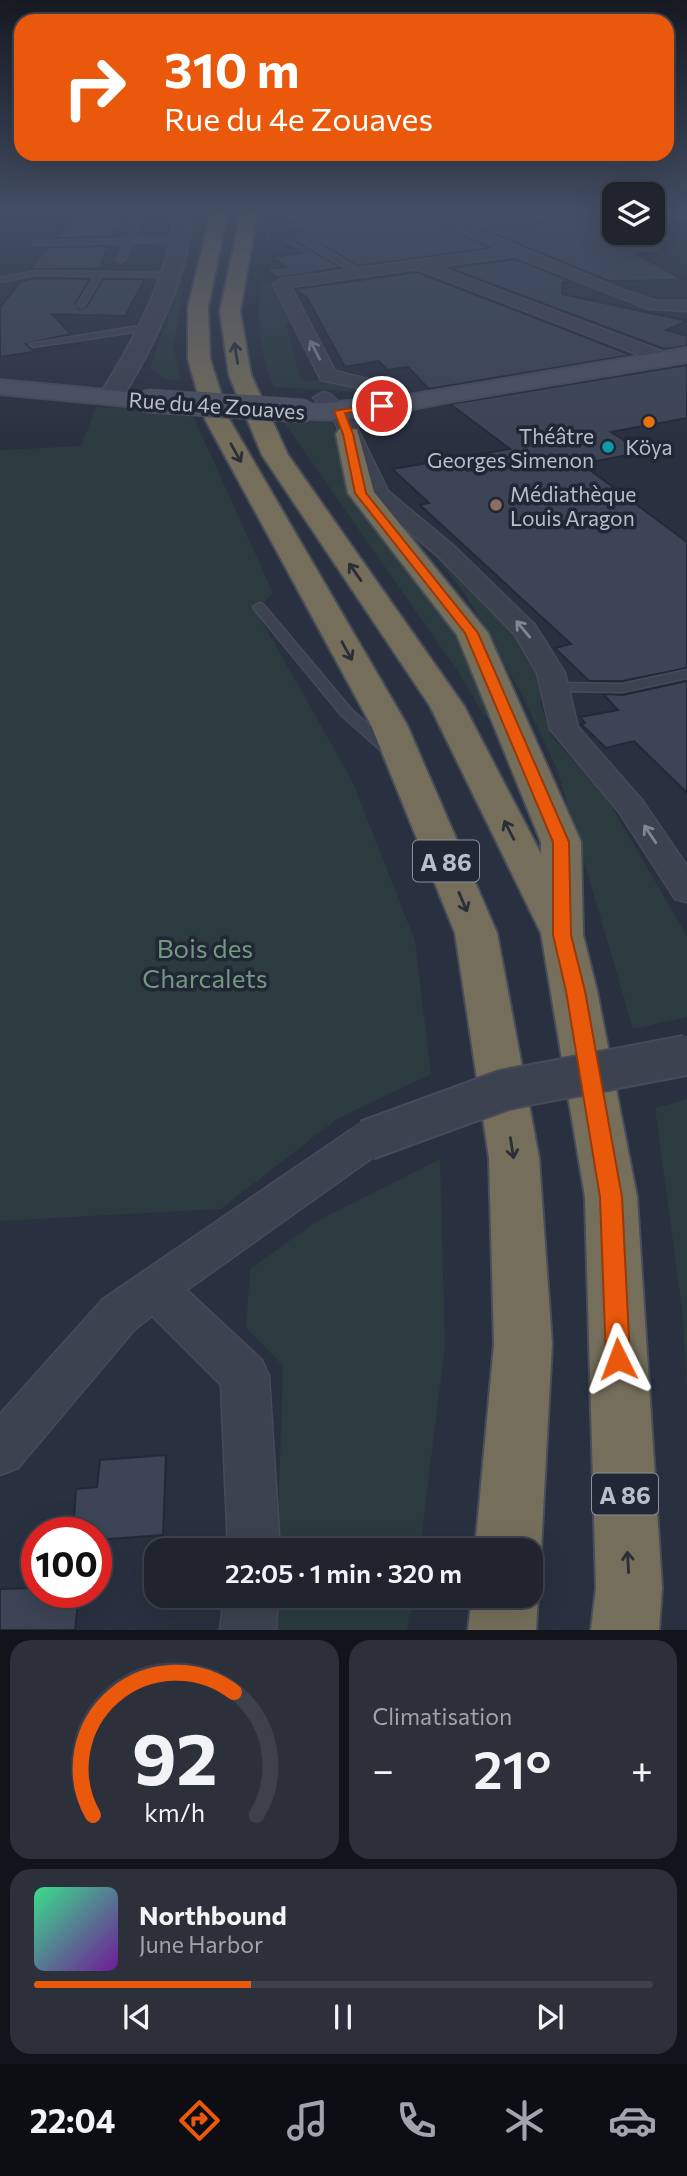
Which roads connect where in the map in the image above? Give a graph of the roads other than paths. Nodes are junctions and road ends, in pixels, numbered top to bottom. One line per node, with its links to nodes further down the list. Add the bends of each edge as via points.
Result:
1 (90, 290): 8 (lane)
2 (160, 290): 10 (street)
3 (202, 290): 20 (highway, A 86, one-way to 20, via 198,359 217,419)
4 (234, 290): 22 (highway, A 86, one-way to 4, via 447,706 275,455 240,375 230,310)
5 (284, 290): 15 (street, one-way to 5, via 360,379 328,376)
6 (490, 290): 12 (street)
7 (615, 290): 9 (street, via 655,306)
8 (80, 305)
9 (687, 306)
10 (145, 328): 11 (lane); 14 (street, via 126,376)
11 (33, 344)
12 (676, 357): 15 (main road, Rue du 4e Zouaves)
13 (0, 387): 14 (main road, Rue du 4e Zouaves)
14 (114, 393): 16 (main road, Rue du 4e Zouaves, bridge)
15 (392, 403): 16 (main road, Rue du 4e Zouaves)
16 (322, 410): 19 (street, one-way to 16, via 526,631 447,552 379,494); 22 (highway, via 361,493 472,633 561,842)
17 (259, 607): 20 (lane, via 347,713)
18 (687, 674): 19 (lane, via 622,688)
19 (557, 687): 21 (street, one-way to 19, via 631,807 564,729)
20 (408, 767): 27 (highway, A 86, one-way to 27, via 476,933 514,1158 523,1344)
21 (687, 891)
22 (562, 935): 32 (highway, A 86, one-way to 22, via 629,1588 611,1197)
23 (687, 1055): 24 (street, bridge, via 504,1090 367,1140)
24 (152, 1288): 25 (street, via 119,1314); 26 (street, via 245,1376)
25 (0, 1451)
26 (253, 1538)
27 (509, 1538)
28 (250, 1608): 30 (street)
29 (504, 1608): 31 (highway)
30 (248, 1630)
31 (502, 1630)
32 (625, 1630)

